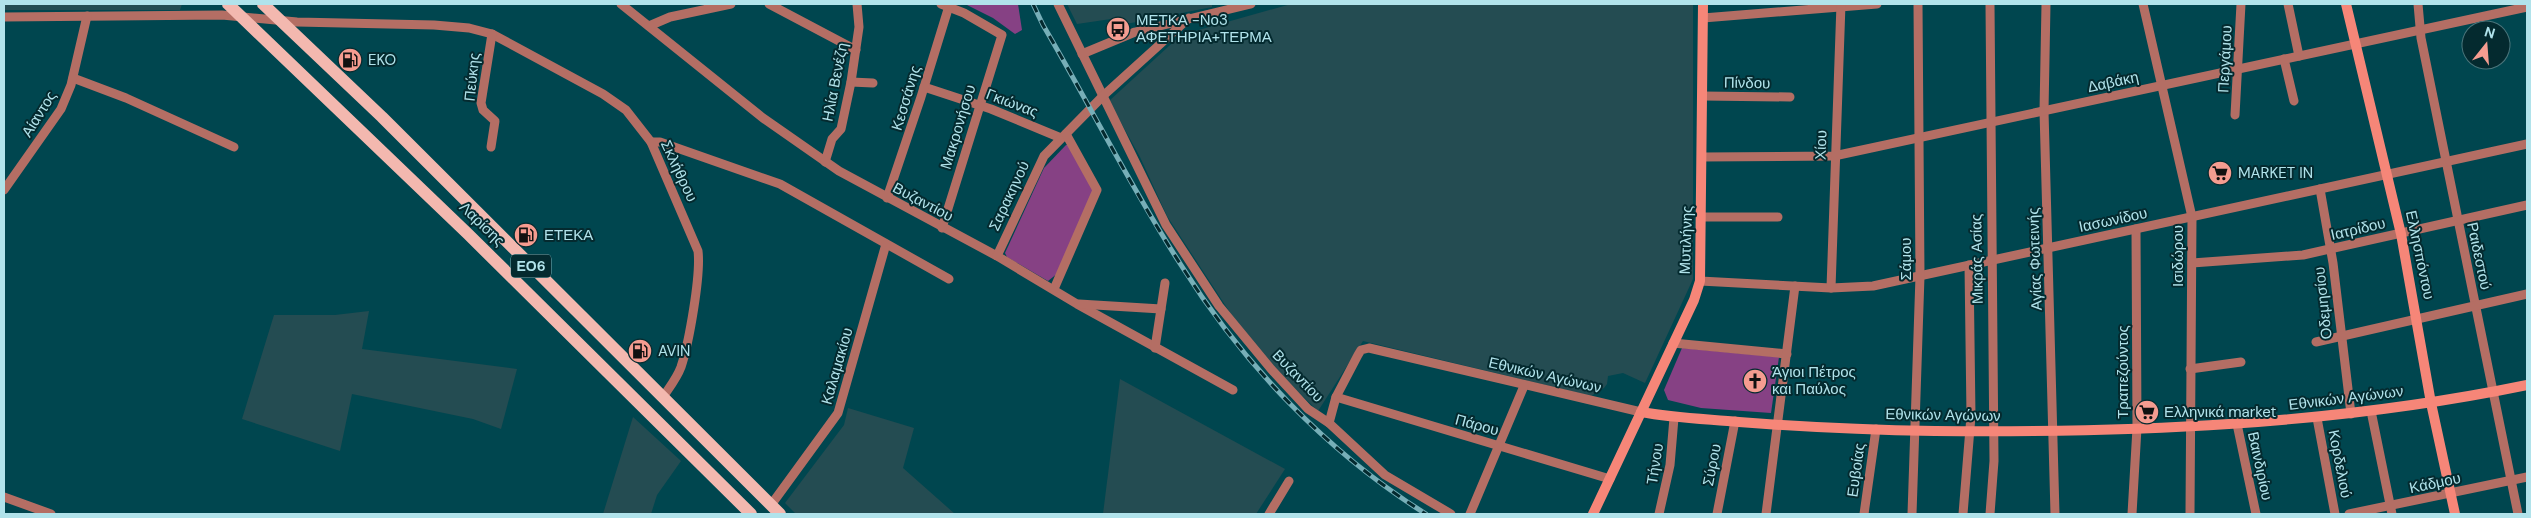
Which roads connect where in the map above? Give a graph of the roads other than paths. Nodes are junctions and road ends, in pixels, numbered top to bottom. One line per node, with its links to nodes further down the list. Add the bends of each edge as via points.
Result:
1 (263, 4): 28 (main road, Λαρίσης / ΕΟ6)
2 (621, 4): 29 (street, Βυζαντίου)
3 (731, 4): 29 (street, via 670,17)
4 (769, 4): 33 (street)
5 (857, 4): 33 (street, Ηλία Βενέζη)
6 (1058, 4): 34 (street, Βυζαντίου)
7 (1251, 4): 22 (street)
8 (1703, 4): 27 (street, Μυτιλήνης)
9 (1841, 4): 10 (street); 27 (street); 57 (street, Χίου)
10 (1877, 4)
11 (1918, 4): 52 (street, Σάμου)
12 (1990, 4): 50 (street, Μικράς Ασίας)
13 (2046, 4): 48 (street, Αγίας Φωτεινής)
14 (2143, 4): 41 (street, Ισιδώρου)
15 (2241, 4): 37 (street, Περγάμου)
16 (2288, 4): 35 (street)
17 (2346, 4): 32 (street, Ελλησπόντου)
18 (2418, 4): 30 (street, Ραιδεστού)
19 (945, 5): 42 (street, Κεσσάνης); 47 (street, Μακρονήσου, via 1002,34)
20 (227, 7): 23 (street); 24 (main road, Λαρίσης / ΕΟ6)
21 (2527, 7): 30 (street, Δαβάκη)
22 (1219, 8): 26 (street)
23 (87, 16): 25 (street); 38 (street, Αίαντος)
24 (242, 17): 28 (street, Σκλήθρου); 132 (main road, Λαρίσης / ΕΟ6, via 461,227)
25 (4, 18)
26 (1189, 18): 34 (street, via 1135,32); 43 (street, Σαρακηνού)
27 (1703, 18): 44 (street, Μυτιλήνης)
28 (279, 20): 31 (street, Σκλήθρου, via 434,25); 103 (main road, Λαρίσης / ΕΟ6, via 382,117)
29 (650, 26): 59 (street, Βυζαντίου, via 763,118)
30 (2420, 30): 32 (street, Δαβάκη); 60 (street, Ραιδεστού)
31 (492, 34): 53 (street, Σκλήθρου, via 622,105); 56 (street, Πεύκης, via 481,103 483,110 495,121)
32 (2357, 44): 35 (street, Δαβάκη); 61 (street, Ελλησπόντου)
33 (856, 50): 39 (street, Ηλία Βενέζη)
34 (1082, 54): 43 (street, Βυζαντίου)
35 (2299, 56): 36 (street, Δαβάκη)
36 (2284, 60): 37 (street, Δαβάκη); 46 (street)
37 (2238, 69): 41 (street, Δαβάκη); 49 (street, Περγάμου)
38 (73, 78): 55 (street); 63 (street, Αίαντος, via 57,116)
39 (851, 82): 40 (street); 59 (street, Ηλία Βενέζη, via 841,129 832,139)
40 (873, 83)
41 (2162, 86): 48 (street, Δαβάκη); 68 (street, Ισιδώρου)
42 (924, 88): 47 (street, Γκιώνας); 64 (street, Κεσσάνης)
43 (1104, 96): 51 (street, Σαρακηνού); 112 (street, Βυζαντίου, via 1166,225 1219,306 1271,370 1308,409)
44 (1702, 96): 45 (street, Πίνδου); 58 (street, Μυτιλήνης)
45 (1790, 98)
46 (2294, 101)
47 (980, 105): 51 (street, Γκιώνας); 70 (street, Μακρονήσου)
48 (2044, 111): 50 (street, Δαβάκη); 74 (street, Αγίας Φωτεινής)
49 (2235, 115)
50 (1989, 123): 52 (street, Δαβάκη); 77 (street, Μικράς Ασίας)
51 (1063, 136): 76 (street, Σαρακηνού, via 1039,164); 86 (street, via 1096,185 1096,194)
52 (1918, 138): 57 (street, Δαβάκη); 80 (street, Σάμου)
53 (651, 142): 73 (street, via 769,179); 103 (street, Σκλήθρου, via 697,244 699,258 684,355 678,375)
54 (2527, 144): 60 (street, Ιασωνίδου)
55 (234, 147)
56 (491, 147)
57 (1834, 156): 58 (street, Δαβάκη); 85 (street, Χίου)
58 (1702, 157): 66 (street, Μυτιλήνης)
59 (825, 162): 64 (street, Βυζαντίου)
60 (2445, 162): 61 (street, Ιασωνίδου); 69 (street, Ραιδεστού)
61 (2387, 174): 62 (street, Ιασωνίδου); 72 (street, Ελλησπόντου)
62 (2320, 189): 68 (street, Ιασωνίδου); 75 (street, Οδεμησίου)
63 (4, 190)
64 (887, 198): 70 (street, Βυζαντίου)
65 (2527, 205): 69 (street, Ιατρίδου)
66 (1702, 217): 67 (street); 82 (street, Μυτιλήνης)
67 (1778, 217)
68 (2192, 217): 71 (street, Ιασωνίδου); 78 (street, Ισιδώρου)
69 (2458, 220): 72 (street, Ιατρίδου); 89 (street, Ραιδεστού)
70 (942, 228): 76 (street, Βυζαντίου)
71 (2136, 229): 74 (street, Ιασωνίδου); 116 (street, Τραπεζούντος)
72 (2401, 234): 75 (street, Ιατρίδου); 91 (street, Ελλησπόντου)
73 (886, 244): 81 (street); 129 (street, Καλαμακίου, via 838,413)
74 (2049, 248): 77 (street, Ιασωνίδου); 119 (street, Αγίας Φωτεινής)
75 (2331, 250): 78 (street, Ιατρίδου, via 2286,258); 92 (street, Οδεμησίου)
76 (997, 256): 86 (street, Βυζαντίου)
77 (1991, 261): 79 (street, Ιασωνίδου); 121 (street, Μικράς Ασίας)
78 (2192, 263): 98 (street, Ισιδώρου)
79 (1969, 266): 80 (street, Ιασωνίδου); 120 (street)
80 (1920, 276): 85 (street, Ιασωνίδου, via 1873,286); 118 (street, Σάμου)
81 (949, 279)
82 (1700, 281): 84 (street, Ιασωνίδου); 94 (street, Μυτιλήνης)
83 (1165, 283): 90 (street)
84 (1796, 286): 85 (street, Ιασωνίδου); 96 (street)
85 (1831, 288)
86 (1054, 289): 88 (street, Βυζαντίου)
87 (2527, 294): 89 (street)
88 (1076, 304): 90 (street); 95 (street, Βυζαντίου)
89 (2476, 306): 91 (street); 102 (street, Ραιδεστού)
90 (1161, 309): 95 (street)
91 (2417, 319): 92 (street); 105 (street, Ελλησπόντου)
92 (2340, 336): 93 (street); 108 (street, Οδεμησίου)
93 (2316, 342)
94 (1673, 343): 96 (street); 107 (street, Μυτιλήνης)
95 (1155, 348): 101 (street, Βυζαντίου)
96 (1787, 354): 114 (street)
97 (2241, 362): 98 (street)
98 (2190, 370): 115 (street, Ισιδώρου)
99 (2527, 385): 102 (street, Εθνικών Αγώνων)
100 (1524, 386): 104 (street, Εθνικών Αγώνων, via 1365,348 1358,355); 107 (street, Εθνικών Αγώνων); 122 (street)
101 (1234, 390)
102 (2494, 392): 105 (street, Εθνικών Αγώνων); 125 (street, Ραιδεστού)
103 (663, 398): 129 (main road, Λαρίσης / ΕΟ6)
104 (1336, 398): 112 (street); 122 (street, Πάρου)
105 (2431, 402): 106 (street, Εθνικών Αγώνων); 127 (street, Ελλησπόντου)
106 (2371, 411): 108 (street, Εθνικών Αγώνων); 130 (street)
107 (1641, 412): 109 (street, Εθνικών Αγώνων); 124 (street, Μυτιλήνης)
108 (2351, 414): 110 (street, Εθνικών Αγώνων)
109 (1674, 418): 111 (street, Εθνικών Αγώνων); 138 (street, Τήνου, via 1670,465)
110 (2317, 418): 113 (street, Εθνικών Αγώνων); 149 (street, Κορδελιού)
111 (1735, 421): 114 (street, Εθνικών Αγώνων); 139 (street, Σύρου)
112 (1329, 423): 135 (street, Βυζαντίου, via 1385,475)
113 (2237, 424): 115 (street, Εθνικών Αγώνων); 148 (street, Βαινδιρίου)
114 (1778, 425): 117 (street, Εθνικών Αγώνων); 140 (street)
115 (2190, 426): 116 (street, Εθνικών Αγώνων); 147 (street, Ισιδώρου)
116 (2137, 428): 119 (street, Εθνικών Αγώνων); 146 (street, Τραπεζούντος)
117 (1876, 429): 118 (street, Εθνικών Αγώνων); 141 (street, Ευβοίας)
118 (1915, 430): 120 (street, Εθνικών Αγώνων); 142 (street, Σάμου)
119 (2053, 430): 121 (street, Εθνικών Αγώνων); 145 (street, Αγίας Φωτεινής)
120 (1970, 431): 121 (street, Εθνικών Αγώνων); 143 (street)
121 (1994, 432): 144 (street, Μικράς Ασίας)
122 (1500, 445): 124 (street, Πάρου); 136 (street)
123 (2527, 477): 125 (street, Κάδμου)
124 (1610, 479): 137 (street, Μυτιλήνης)
125 (2511, 481): 127 (street, Κάδμου); 152 (street, Ραιδεστού)
126 (1290, 482): 134 (street)
127 (2450, 494): 130 (street, Κάδμου); 151 (street, Ελλησπόντου)
128 (4, 497): 131 (street)
129 (771, 505): 133 (main road, Λαρίσης / ΕΟ6)
130 (2391, 510): 150 (street, Κάδμου)
131 (51, 514)
132 (751, 514)
133 (780, 514)
134 (1269, 514)
135 (1451, 514)
136 (1470, 514)
137 (1594, 514)
138 (1659, 514)
139 (1716, 514)
140 (1766, 514)
141 (1864, 514)
142 (1912, 514)
143 (1963, 514)
144 (1990, 514)
145 (2055, 514)
146 (2132, 514)
147 (2190, 514)
148 (2256, 514)
149 (2335, 514)
150 (2349, 514)
151 (2454, 514)
152 (2518, 514)

